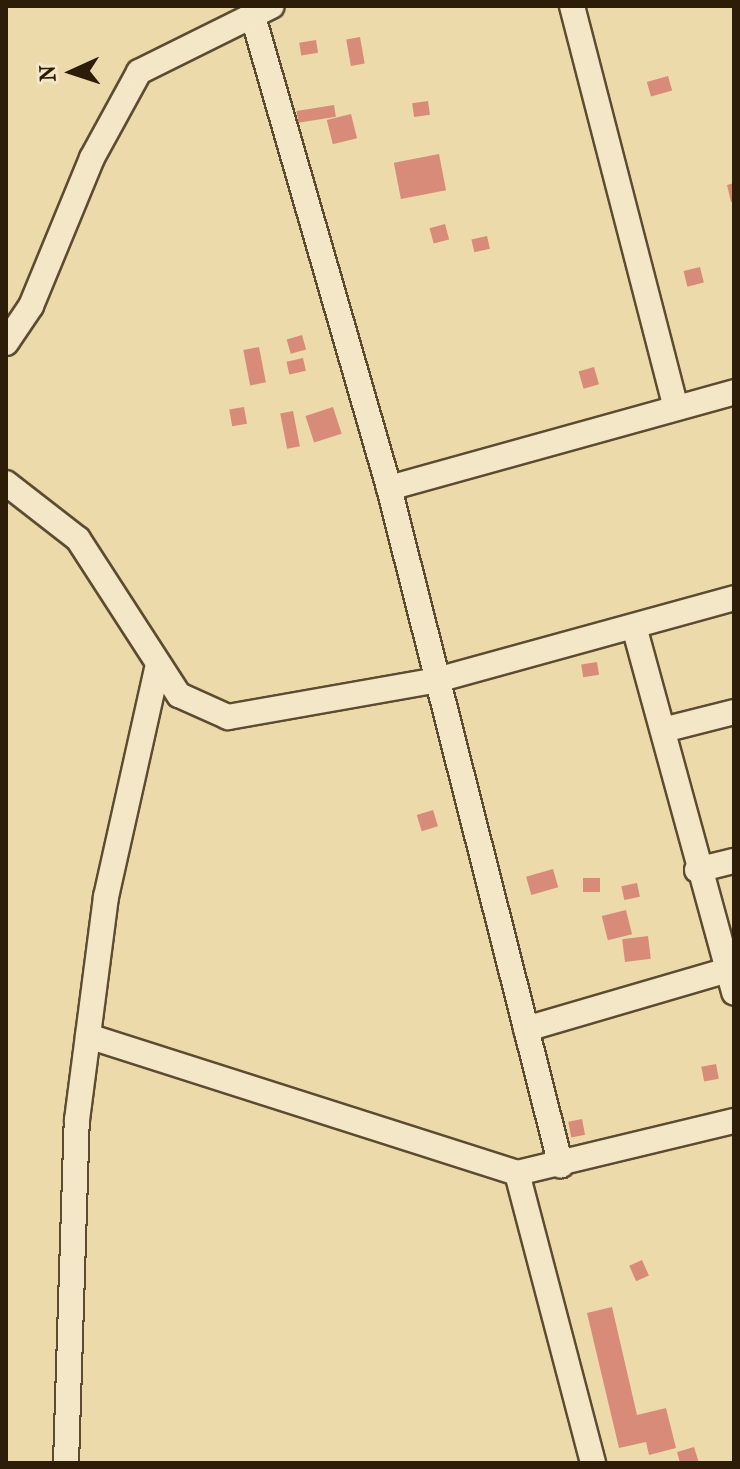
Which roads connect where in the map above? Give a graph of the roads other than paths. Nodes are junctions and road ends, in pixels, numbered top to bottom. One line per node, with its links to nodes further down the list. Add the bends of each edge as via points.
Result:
1 (572, 6): 5 (street)
2 (262, 9): 3 (street, via 139,72 92,158 31,306); 7 (street)
3 (6, 343)
4 (734, 392): 5 (street)
5 (676, 408): 7 (street)
6 (6, 483): 10 (street, via 78,539)
7 (389, 488): 11 (street)
8 (734, 598): 9 (street)
9 (635, 630): 11 (street); 13 (street)
10 (157, 669): 11 (street, via 179,695 228,717); 18 (street, via 106,897)
11 (437, 680): 17 (street)
12 (734, 712): 13 (street)
13 (663, 730): 15 (street)
14 (734, 861): 15 (street)
15 (697, 870): 16 (street)
16 (732, 977): 17 (street)
17 (526, 1029): 20 (street)
18 (88, 1036): 21 (street); 22 (street, via 77,1120)
19 (734, 1121): 20 (street)
20 (561, 1166): 21 (street)
21 (517, 1173): 23 (street)
22 (66, 1463)
23 (593, 1463)

